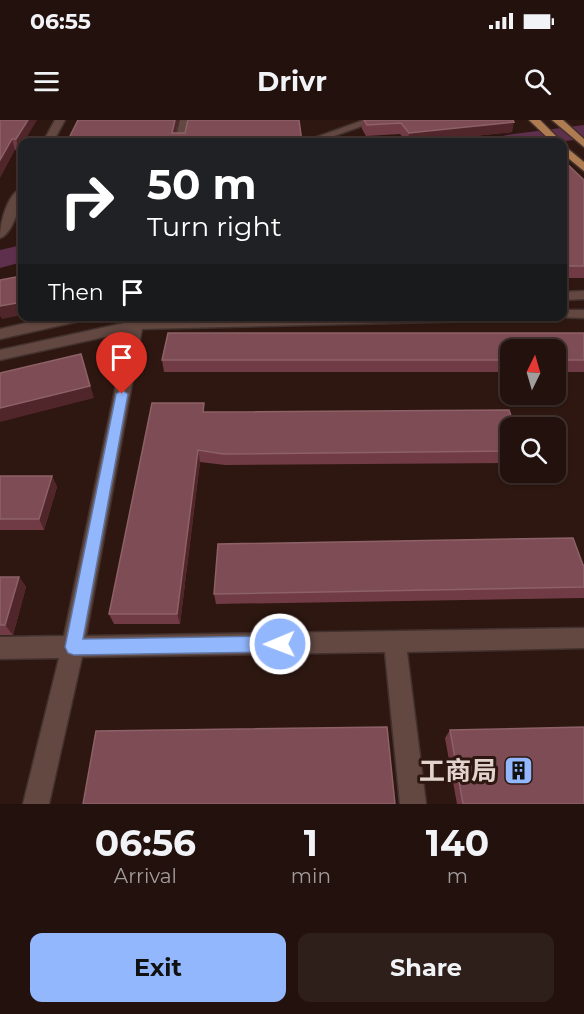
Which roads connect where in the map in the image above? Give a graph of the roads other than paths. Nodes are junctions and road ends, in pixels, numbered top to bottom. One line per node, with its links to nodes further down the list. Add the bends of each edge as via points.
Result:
1 (60, 120): 7 (street)
2 (185, 120): 8 (street)
3 (374, 120): 6 (street)
4 (534, 120): 10 (main road)
5 (557, 120): 11 (main road)
6 (356, 123): 9 (street)
7 (50, 138)
8 (181, 138)
9 (318, 138)
10 (553, 138)
11 (583, 143)
12 (567, 152): 13 (main road)
13 (584, 168)
14 (18, 199): 16 (street)
15 (18, 223): 16 (street)
16 (2, 229)
17 (584, 295): 18 (street)
18 (567, 296)
19 (567, 314): 20 (street)
20 (584, 314)
21 (58, 321): 23 (street)
22 (136, 321): 24 (street); 27 (street)
23 (0, 334)
24 (0, 355)
25 (584, 638): 26 (street)
26 (395, 642): 27 (street); 30 (street)
27 (74, 647): 28 (street); 29 (street)
28 (0, 648)
29 (36, 804)
30 (413, 804)

